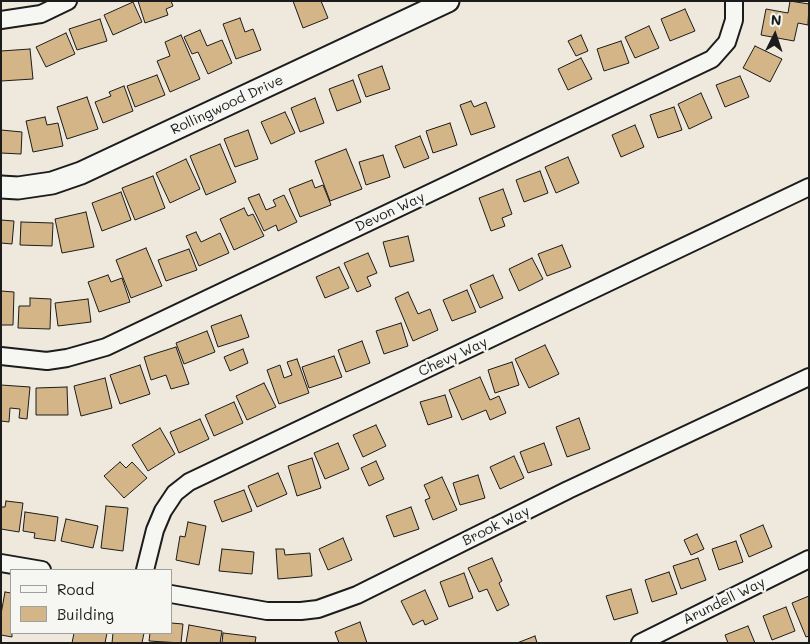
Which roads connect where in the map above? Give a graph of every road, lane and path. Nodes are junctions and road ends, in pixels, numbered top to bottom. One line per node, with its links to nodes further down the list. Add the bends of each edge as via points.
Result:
1 (68, 1): 4 (street, via 41,14)
2 (448, 1): 5 (street, Rollingwood Drive, via 81,174 52,183)
3 (734, 1): 7 (street, Devon Way, via 734,20 727,42 712,59 106,347 47,361)
4 (1, 20)
5 (1, 187)
6 (809, 187): 12 (street, Chevy Way, via 189,482 175,493 162,511)
7 (1, 356)
8 (809, 377): 13 (street, Brook Way, via 357,594 318,609 266,612)
9 (809, 559): 14 (street, Arundell Way)
10 (1, 563): 11 (street)
11 (36, 569)
12 (145, 569)
13 (172, 594)
14 (640, 643)

